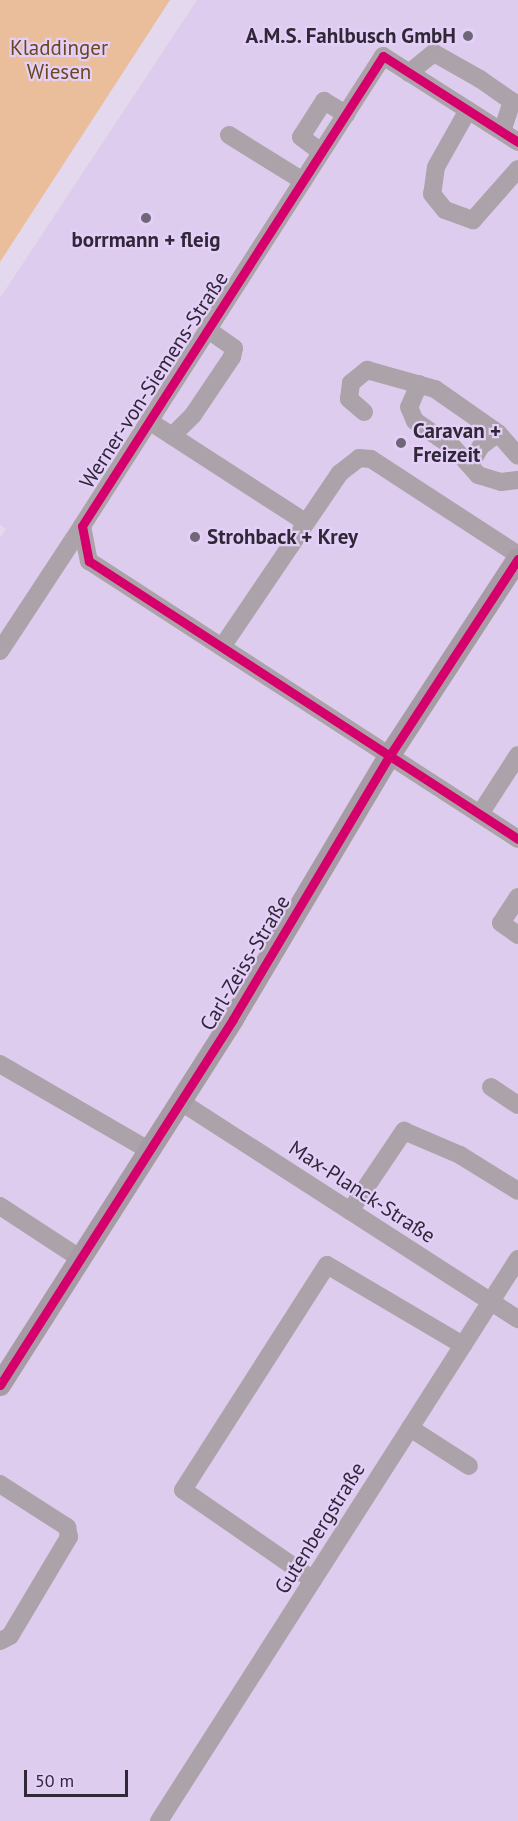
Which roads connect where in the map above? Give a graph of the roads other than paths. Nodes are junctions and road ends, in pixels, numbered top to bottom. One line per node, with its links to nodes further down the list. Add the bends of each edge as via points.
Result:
1 (409, 73): 2 (street, Werner-von-Siemens-Straße); 3 (street, Werner-von-Siemens-Straße, via 383,56); 4 (street, via 434,53 480,79 512,101)
2 (468, 110): 4 (street, Werner-von-Siemens-Straße); 8 (street, via 436,167 432,194 445,210 473,220)
3 (346, 114): 7 (street, Werner-von-Siemens-Straße); 7 (street, via 324,101 301,137)
4 (502, 131): 6 (street, Werner-von-Siemens-Straße)
5 (229, 135): 9 (street)
6 (518, 142)
7 (321, 152): 9 (street, Werner-von-Siemens-Straße)
8 (518, 169)
9 (303, 181): 10 (street, Werner-von-Siemens-Straße)
10 (208, 330): 13 (street, Werner-von-Siemens-Straße); 15 (street, via 234,348 232,357 193,415)
11 (419, 384): 12 (street, via 367,370 351,383 349,399); 14 (street, via 466,408); 17 (street, via 410,407 415,421)
12 (364, 411)
13 (149, 422): 15 (street); 20 (street, Werner-von-Siemens-Straße)
14 (498, 433): 16 (street); 17 (street, via 481,446)
15 (172, 436): 19 (street)
16 (518, 456)
17 (471, 463): 18 (street, via 478,475 501,482)
18 (518, 480)
19 (305, 522): 21 (street, via 340,473 359,458 371,459); 22 (street)
20 (82, 526): 22 (street, via 89,561); 23 (street, Werner-von-Siemens-Straße)
21 (518, 557): 24 (main road, Carl-Zeiss-Straße)
22 (222, 647): 24 (street)
23 (0, 651)
24 (390, 755): 26 (street); 32 (main road, Carl-Zeiss-Straße)
25 (518, 755): 26 (street)
26 (480, 814): 27 (street)
27 (515, 830)
28 (518, 897): 29 (street, via 501,922)
29 (518, 935)
30 (0, 1064): 34 (street)
31 (490, 1087): 33 (street)
32 (181, 1102): 34 (main road, Carl-Zeiss-Straße); 37 (street, Max-Planck-Straße)
33 (518, 1105)
34 (150, 1151): 38 (main road, Carl-Zeiss-Straße)
35 (518, 1191): 37 (street, via 460,1155 404,1131)
36 (0, 1206): 38 (street)
37 (350, 1211): 40 (street, Max-Planck-Straße)
38 (81, 1259): 43 (main road, Carl-Zeiss-Straße)
39 (518, 1259): 40 (street, Gutenbergstraße)
40 (490, 1302): 41 (street, Max-Planck-Straße); 42 (street, Gutenbergstraße)
41 (518, 1319)
42 (463, 1345): 44 (street, Gutenbergstraße); 47 (street, via 327,1265 183,1490)
43 (1, 1383)
44 (410, 1428): 45 (street); 47 (street, Gutenbergstraße)
45 (469, 1466)
46 (0, 1484): 48 (street, via 67,1527 69,1537 10,1636)
47 (313, 1580): 49 (street, Gutenbergstraße)
48 (0, 1641)
49 (159, 1821)

